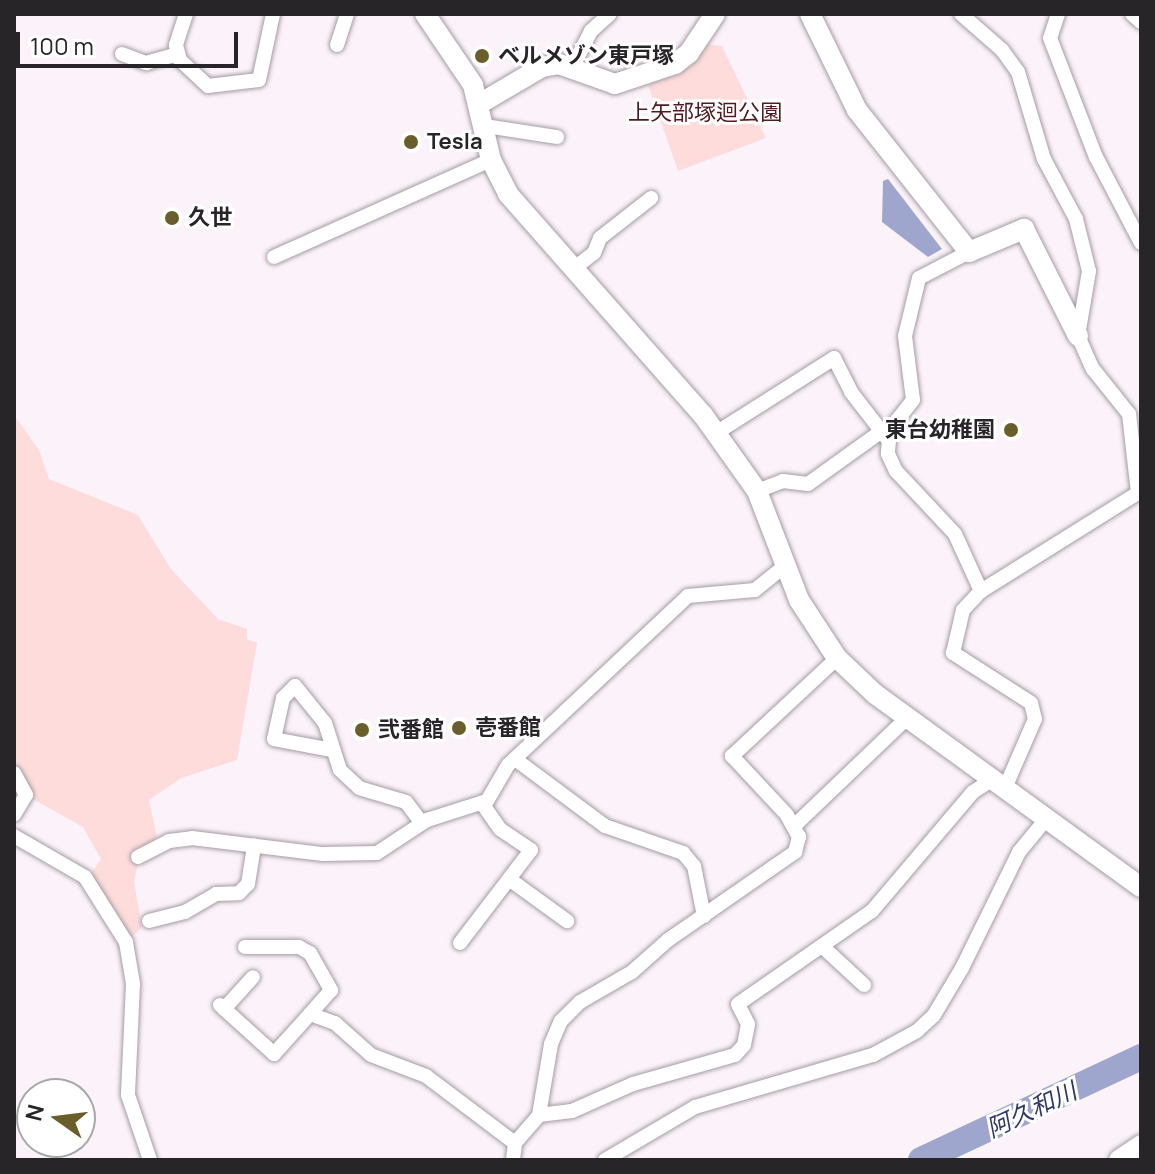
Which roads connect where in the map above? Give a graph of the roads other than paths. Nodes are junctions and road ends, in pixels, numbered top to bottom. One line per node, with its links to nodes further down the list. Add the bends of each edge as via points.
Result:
1 (186, 14): 14 (street)
2 (273, 14): 14 (street, via 259,80 208,86 193,78)
3 (347, 14): 12 (street)
4 (425, 14): 16 (street)
5 (610, 14): 15 (street, via 591,31)
6 (715, 14): 15 (street, via 689,53 675,64 615,84)
7 (810, 14): 22 (street, via 857,110)
8 (961, 14): 25 (street, via 1002,50 1018,72 1044,159 1076,219 1089,271)
9 (1058, 14): 21 (street, via 1050,38 1096,157)
10 (1132, 14): 11 (street)
11 (1141, 22)
12 (337, 45)
13 (122, 54): 14 (street, via 146,63)
14 (178, 54)
15 (572, 68): 16 (street, via 559,64 529,71)
16 (481, 103): 17 (street)
17 (485, 126): 18 (street); 19 (street)
18 (557, 137)
19 (491, 160): 23 (street); 24 (street, via 526,220)
20 (651, 198): 24 (street, via 600,238 594,253)
21 (1141, 243)
22 (969, 252): 25 (street, via 1024,229); 27 (street, via 919,278 905,336 913,400)
23 (274, 257)
24 (572, 270): 26 (street)
25 (1078, 336): 29 (street, via 1093,369 1129,414)
26 (716, 433): 27 (street, via 834,358); 28 (street)
27 (884, 437): 28 (street, via 808,484 783,481); 31 (street, via 896,471 955,534)
28 (757, 491): 30 (street)
29 (1139, 492): 31 (street)
30 (786, 565): 32 (street, via 799,600); 35 (street, via 755,590 688,596)
31 (981, 591): 37 (street, via 963,610 953,653 1031,703 1035,719)
32 (837, 658): 33 (street); 42 (street, via 732,756)
33 (907, 718): 37 (street); 42 (street)
34 (332, 750): 34 (street, via 274,739 283,698 295,686 325,723); 41 (street, via 340,770 359,788 406,802)
35 (515, 759): 38 (street); 48 (street, via 605,826 683,853 694,866)
36 (14, 773): 39 (street, via 26,795)
37 (999, 783): 40 (street); 53 (street, via 973,792 889,894)
38 (482, 803): 41 (street); 46 (street, via 500,829 531,850)
39 (14, 815)
40 (1047, 818): 47 (street); 62 (street, via 1019,852 962,968 934,1015 917,1031 873,1055 695,1107)
41 (422, 823): 44 (street, via 363,856)
42 (794, 826): 48 (street, via 799,837 795,852)
43 (14, 836): 60 (street, via 85,877 126,942 133,984 128,1095)
44 (254, 845): 45 (street, via 192,838 169,841); 49 (street, via 248,884 239,893 216,894 185,912)
45 (138, 857)
46 (509, 879): 50 (street); 51 (street)
47 (1141, 887)
48 (704, 916): 57 (street, via 632,972 580,1002 561,1021 551,1044)
49 (149, 921)
50 (567, 921)
51 (460, 943)
52 (245, 947): 56 (street, via 299,947 310,953 331,990)
53 (823, 947): 55 (street); 57 (street, via 738,1004 748,1024 744,1045 735,1055 633,1084 572,1111)
54 (253, 977): 56 (street, via 222,1007 274,1054)
55 (864, 985)
56 (310, 1014): 58 (street, via 335,1023 371,1055 426,1076)
57 (539, 1115): 58 (street)
58 (515, 1143): 61 (street)
59 (1141, 1145): 63 (street)
60 (150, 1160)
61 (513, 1160)
62 (605, 1160)
63 (1119, 1160)

